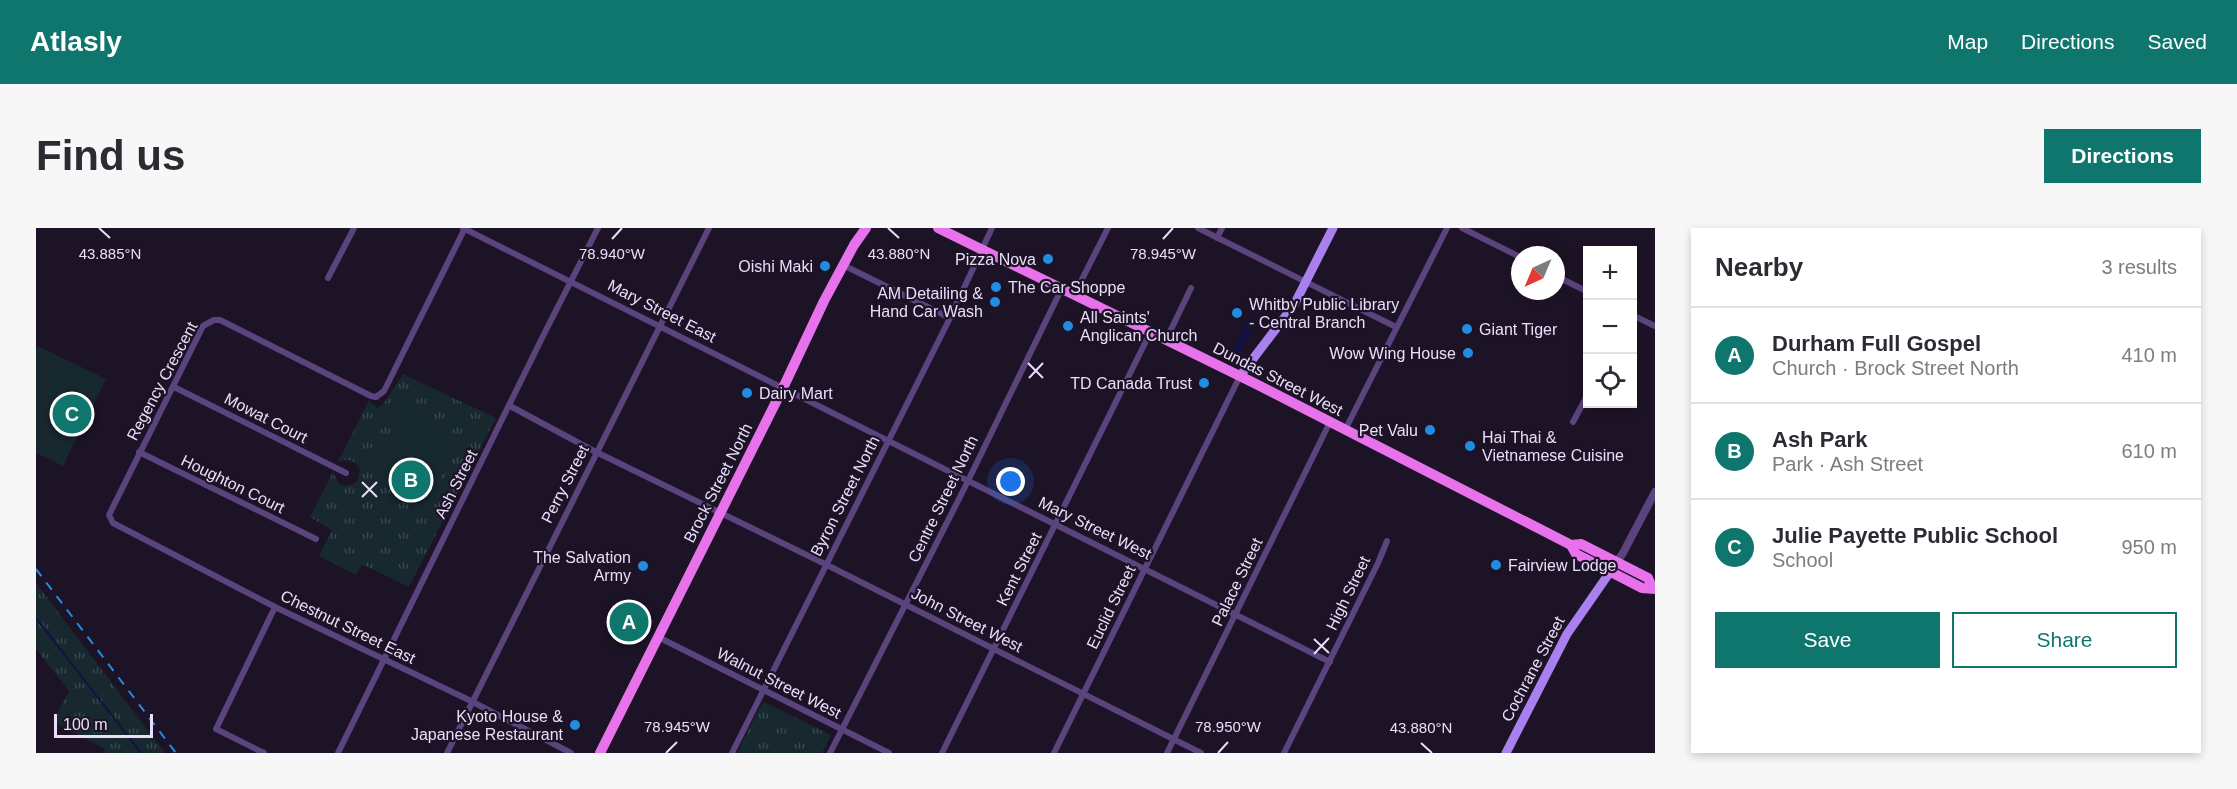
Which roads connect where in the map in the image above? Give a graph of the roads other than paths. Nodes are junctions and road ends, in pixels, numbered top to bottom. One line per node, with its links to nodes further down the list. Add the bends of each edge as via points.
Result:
1 (354, 228): 18 (street)
2 (464, 228): 19 (street, Mary Street East); 34 (street, Regency Crescent, via 384,391 376,397 220,320 203,326)
3 (598, 228): 19 (street, Ash Street)
4 (709, 228): 28 (street, Perry Street)
5 (866, 228): 17 (main road, Brock Street North)
6 (938, 228): 15 (main road, Dundas Street West)
7 (992, 228): 15 (street, Byron Street North)
8 (1108, 228): 25 (street)
9 (1198, 228): 14 (street)
10 (1222, 228): 14 (street)
11 (1333, 228): 20 (main road)
12 (1447, 228): 30 (street)
13 (1462, 228): 16 (street)
14 (1217, 238): 20 (street)
15 (982, 250): 22 (main road, Dundas Street West); 27 (street, Byron Street North)
16 (1511, 252)
17 (843, 265): 27 (street); 35 (main road, Brock Street North)
18 (328, 278)
19 (572, 281): 28 (street, Mary Street East); 37 (street, Ash Street)
20 (1306, 281): 30 (street); 33 (main road, via 1294,305)
21 (1565, 281): 24 (street)
22 (1062, 288): 25 (main road, Dundas Street West); 45 (street, Centre Street North)
23 (1191, 288): 32 (street)
24 (1583, 290)
25 (1074, 295): 31 (main road, Dundas Street West)
26 (1637, 317): 29 (street)
27 (950, 318): 41 (street, Byron Street North)
28 (659, 325): 35 (street, Mary Street East); 43 (street, Perry Street)
29 (1655, 326)
30 (1396, 327): 40 (street)
31 (1150, 333): 32 (main road, Dundas Street West); 49 (street, Kent Street)
32 (1166, 340): 33 (main road, Dundas Street West)
33 (1240, 376): 38 (main road, Dundas Street West); 55 (street, Euclid Street)
34 (174, 387): 42 (street, Regency Crescent); 44 (street, Mowat Court)
35 (783, 388): 41 (street, Mary Street West); 47 (main road, Brock Street North)
36 (1583, 402): 39 (street)
37 (510, 406): 43 (street, John Street West); 63 (street, Ash Street)
38 (1330, 422): 40 (main road, Dundas Street West); 60 (street, Palace Street)
39 (1573, 422)
40 (1345, 430): 52 (main road, Dundas Street West)
41 (888, 440): 45 (street, Mary Street West); 54 (street, Byron Street North)
42 (139, 452): 48 (street, Regency Crescent, via 109,515); 50 (street, Houghton Court)
43 (597, 452): 47 (street, John Street West); 67 (street, Perry Street)
44 (346, 473)
45 (968, 480): 49 (street, Mary Street West); 58 (street, Centre Street North)
46 (1655, 492): 53 (street)
47 (720, 512): 54 (street, John Street West); 61 (main road, Brock Street North)
48 (113, 523): 59 (street, Chestnut Street East)
49 (1056, 524): 55 (street, Mary Street West); 62 (street, Kent Street)
50 (316, 539)
51 (1387, 541): 64 (street, High Street)
52 (1571, 545): 53 (main road, Dundas Street West, via 1581,543); 56 (main road, Dundas Street West, via 1576,554)
53 (1617, 562): 56 (street); 57 (main road, Dundas Street West, via 1648,578)
54 (826, 564): 58 (street, John Street West); 65 (street, Byron Street North)
55 (1145, 568): 60 (street, Mary Street West); 66 (street, Euclid Street)
56 (1610, 572): 57 (main road, Dundas Street West, via 1642,588); 70 (main road, Cochrane Street, via 1567,634)
57 (1654, 588)
58 (906, 605): 62 (street, John Street West); 68 (street, Centre Street North)
59 (275, 607): 63 (street, Chestnut Street East); 71 (street, via 216,729)
60 (1236, 614): 64 (street, Mary Street West); 69 (street, Palace Street)
61 (658, 637): 65 (street, Walnut Street West); 75 (main road, Brock Street North)
62 (994, 649): 66 (street, John Street West); 79 (street, Kent Street)
63 (383, 659): 67 (street, Chestnut Street East); 72 (street, Ash Street)
64 (1330, 662): 83 (street, High Street)
65 (763, 690): 68 (street, Walnut Street West); 76 (street, Byron Street North)
66 (1083, 694): 69 (street, John Street West); 80 (street, Euclid Street)
67 (471, 701): 73 (street, Perry Street); 74 (street, Chestnut Street East)
68 (843, 730): 77 (street, Centre Street North); 78 (street, Walnut Street West)
69 (1174, 740): 81 (street, Palace Street); 82 (street, John Street West)
70 (1510, 752)
71 (264, 753)
72 (338, 753)
73 (447, 753)
74 (571, 753)
75 (600, 753)
76 (732, 753)
77 (830, 753)
78 (889, 753)
79 (942, 753)
80 (1054, 753)
81 (1167, 753)
82 (1201, 753)
83 (1284, 753)

